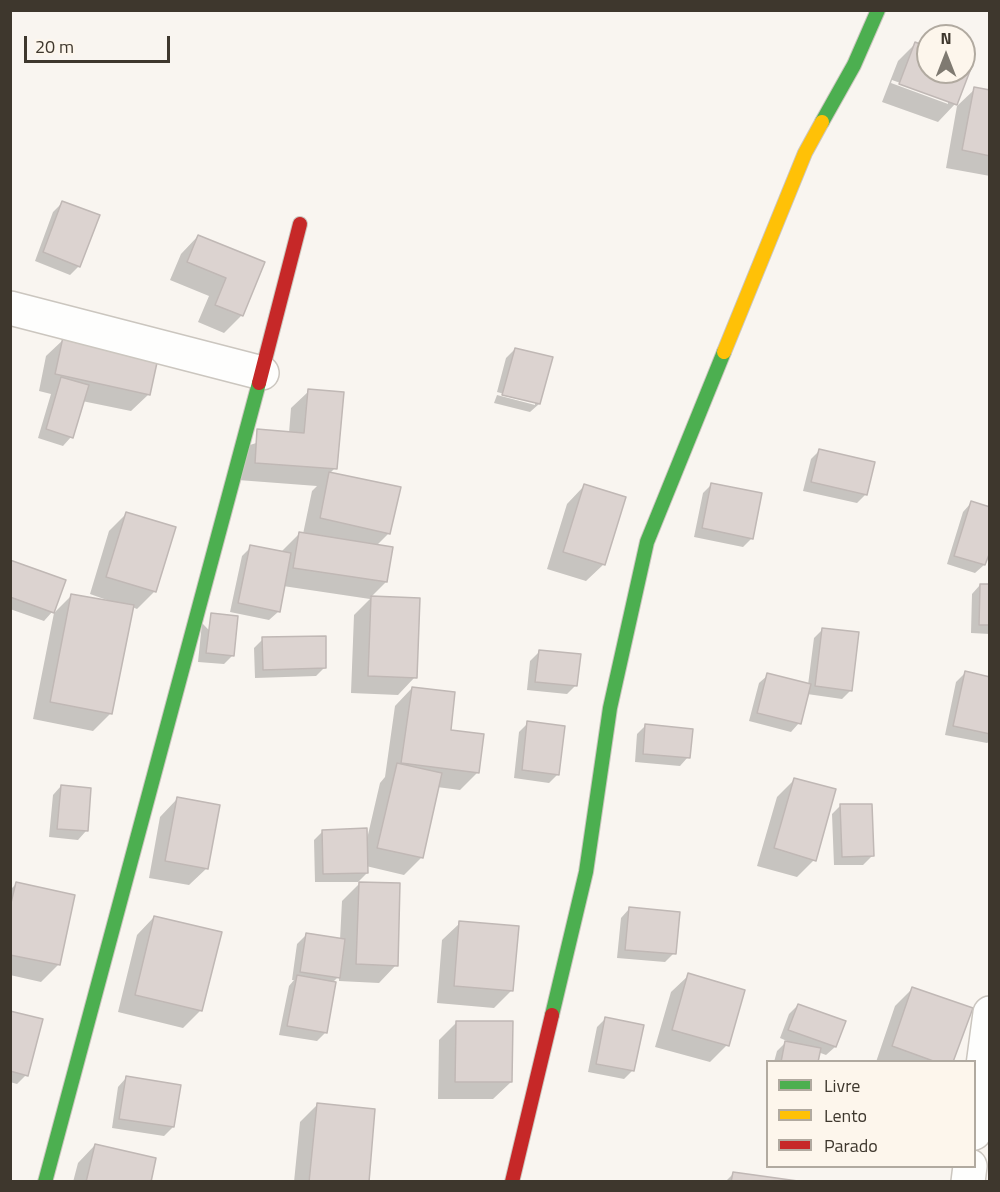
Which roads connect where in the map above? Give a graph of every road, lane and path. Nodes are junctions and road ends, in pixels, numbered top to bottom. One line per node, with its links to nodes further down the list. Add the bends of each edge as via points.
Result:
1 (878, 10): 8 (street, via 854,65 805,153 647,542 610,708 586,872)
2 (300, 224): 4 (street)
3 (10, 308): 4 (street)
4 (262, 373): 7 (street)
5 (990, 1013): 6 (street)
6 (976, 1125)
7 (45, 1182)
8 (512, 1182)

